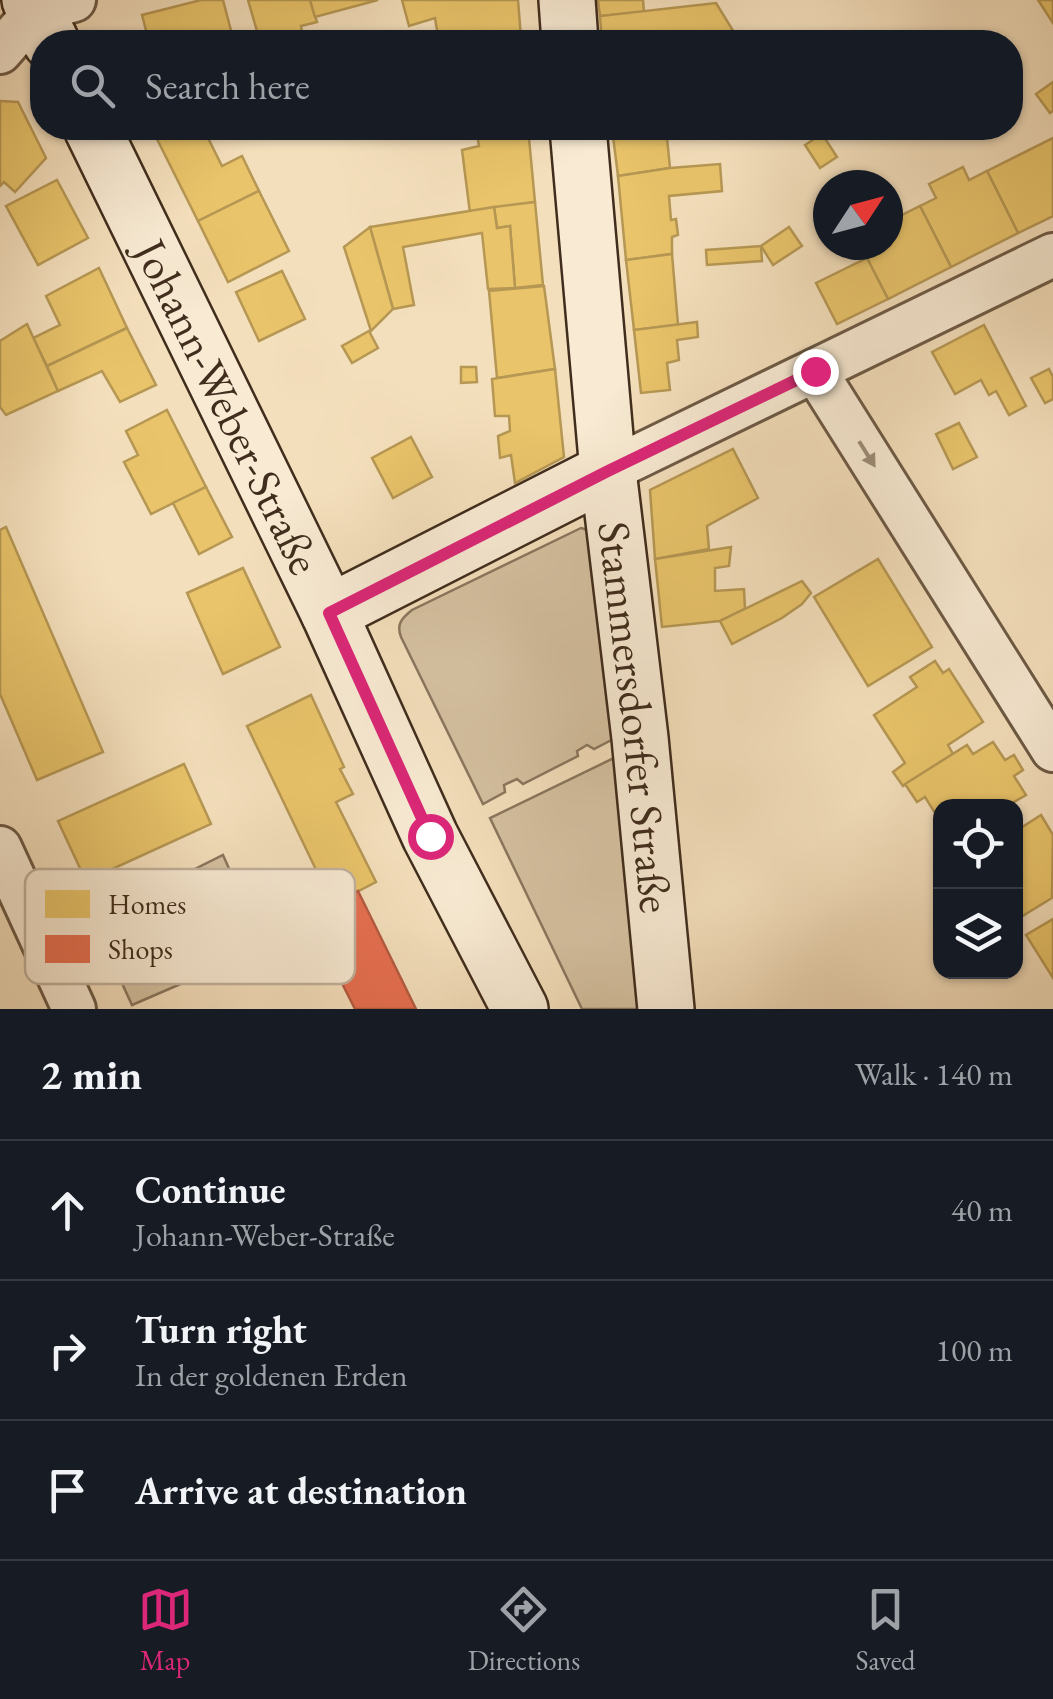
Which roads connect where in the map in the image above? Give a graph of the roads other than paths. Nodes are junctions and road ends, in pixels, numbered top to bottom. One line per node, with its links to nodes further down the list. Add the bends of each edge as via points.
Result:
1 (567, 0): 3 (main road)
2 (48, 13): 4 (street)
3 (569, 30)
4 (0, 52)
5 (98, 140): 10 (main road, Johann-Weber-Straße)
6 (579, 140): 9 (main road, Stammersdorfer Straße)
7 (1053, 254): 8 (street)
8 (815, 371): 9 (street); 11 (street, one-way to 11)
9 (608, 471): 10 (main road); 17 (main road, Stammersdorfer Straße)
10 (329, 613): 16 (main road, Johann-Weber-Straße, via 430,836)
11 (1053, 750)
12 (0, 848): 13 (street)
13 (25, 902)
14 (63, 984): 15 (street)
15 (74, 1009)
16 (520, 1009)
17 (666, 1009)

